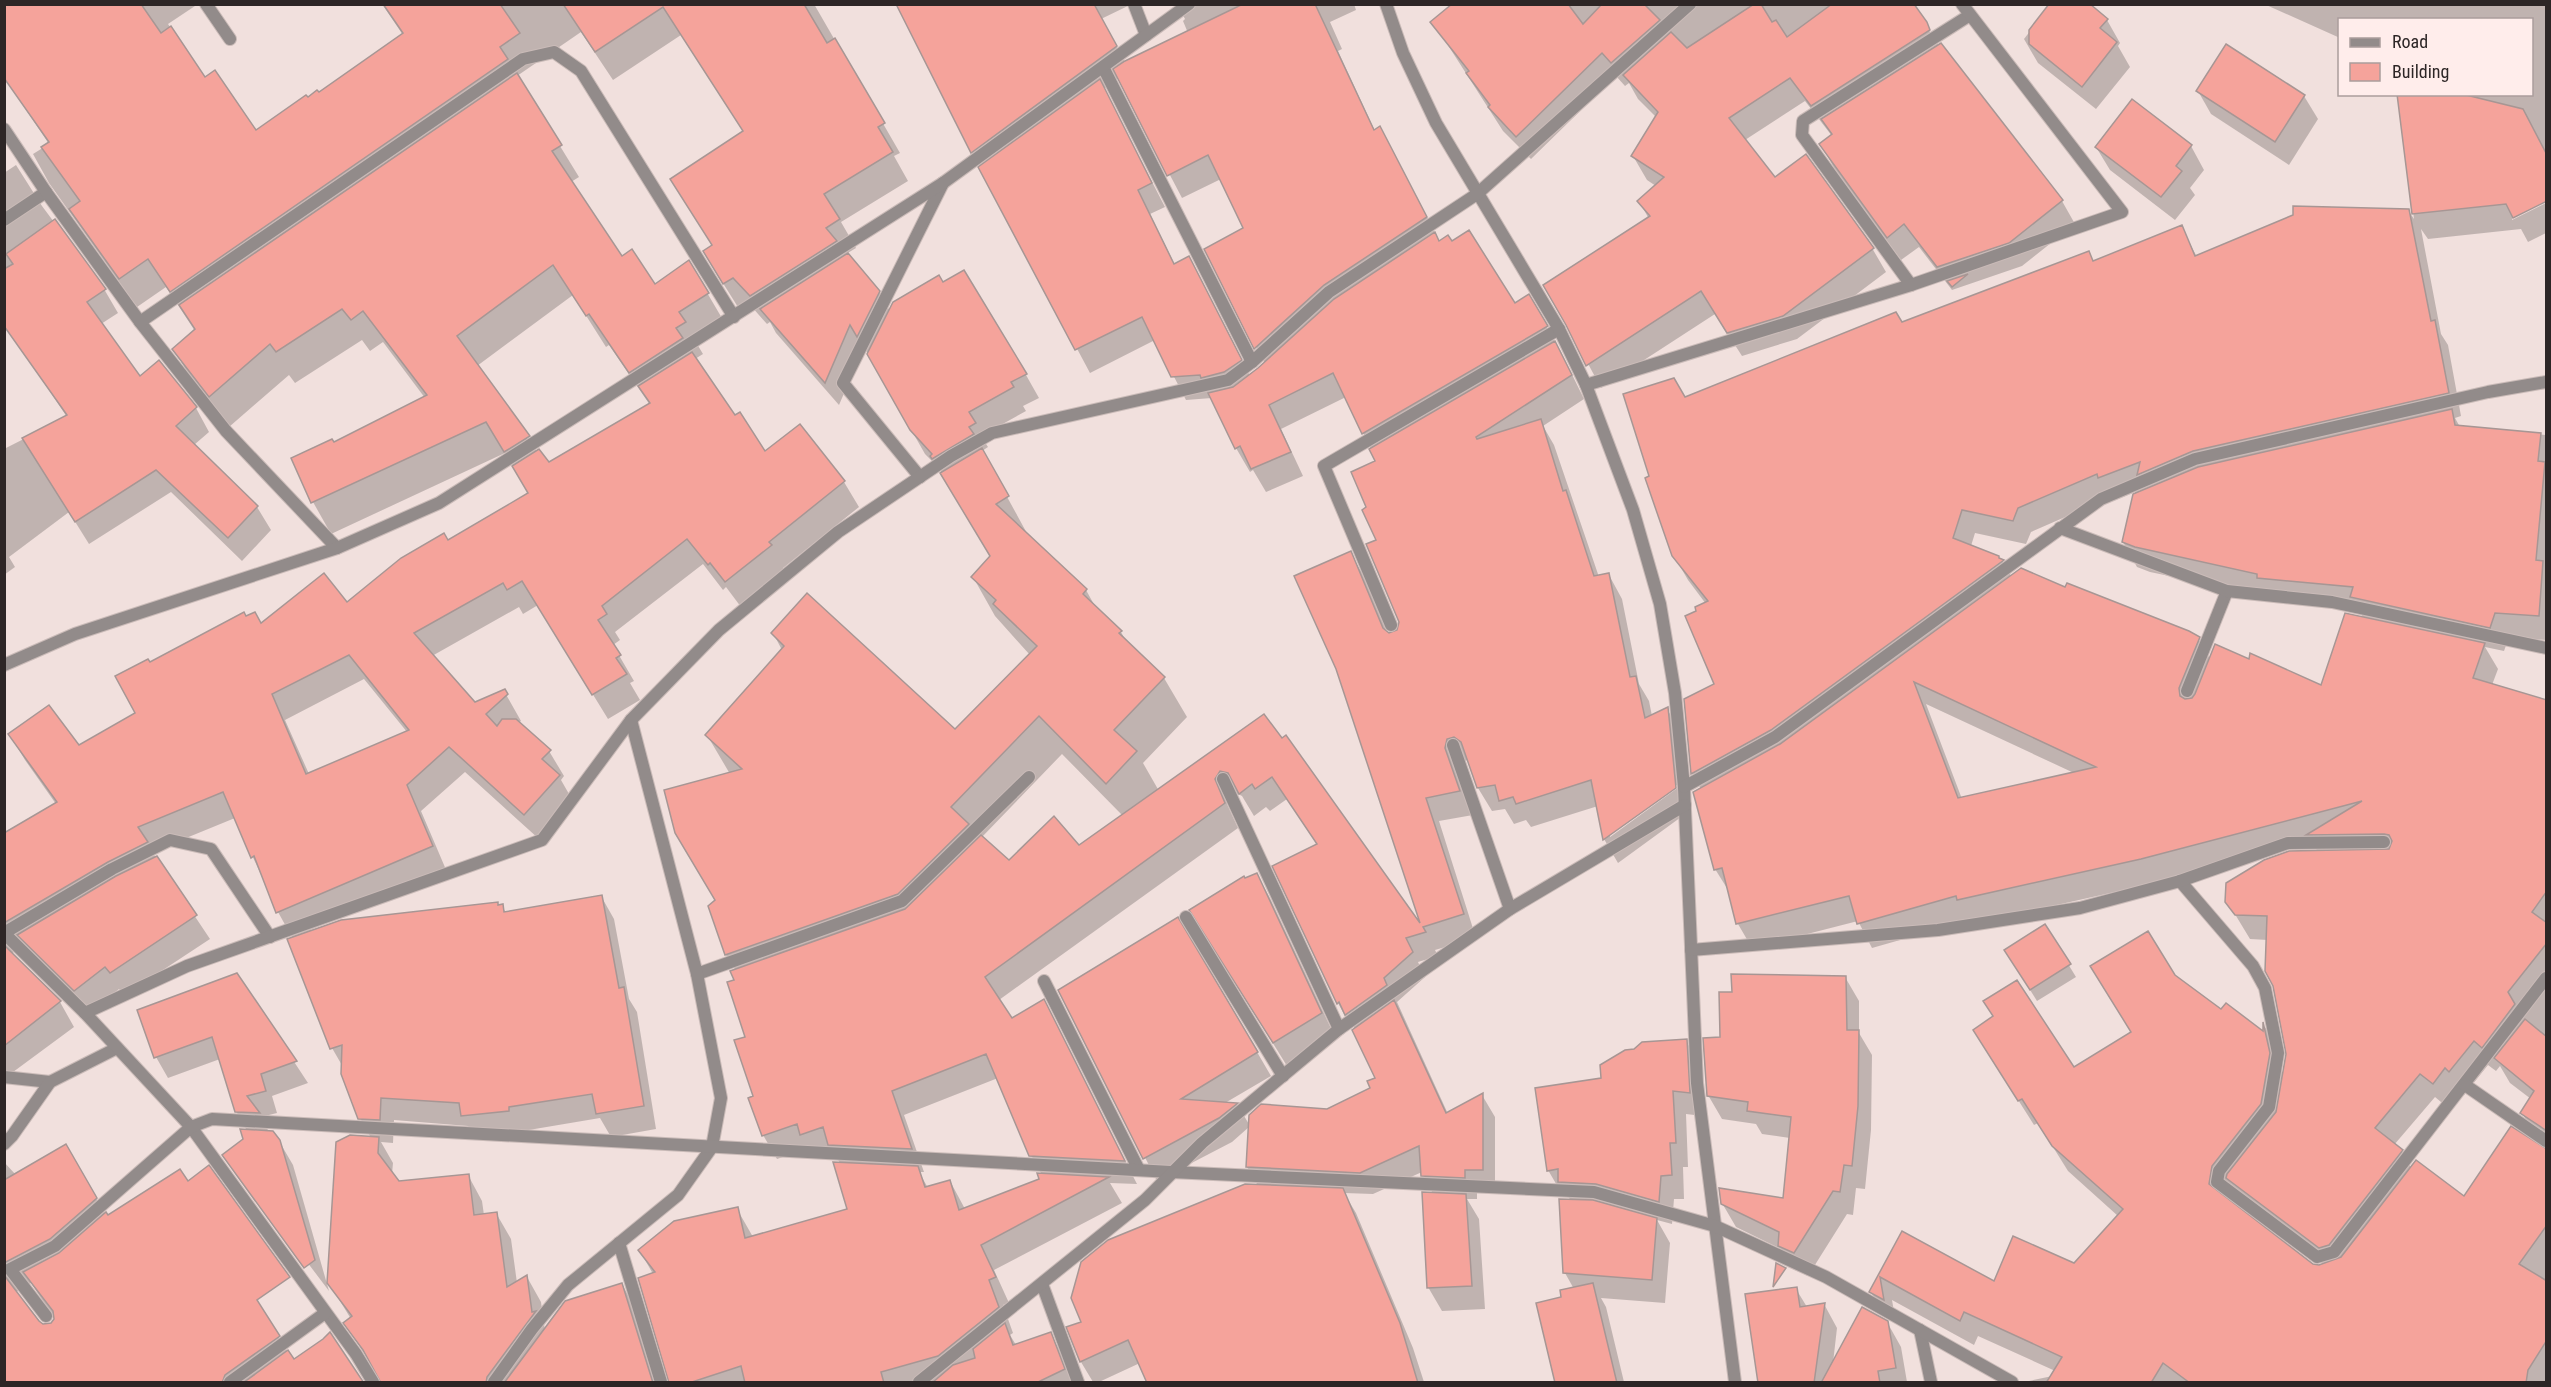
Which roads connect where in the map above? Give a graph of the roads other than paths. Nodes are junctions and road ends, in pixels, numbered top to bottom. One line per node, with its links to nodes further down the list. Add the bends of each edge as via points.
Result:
1 (206, 4): 8 (street)
2 (1134, 4): 7 (street)
3 (1189, 4): 7 (street)
4 (1386, 4): 13 (street, via 1403,53 1436,123)
5 (1690, 4): 13 (street)
6 (1966, 10): 15 (street, via 1803,121 1802,135); 15 (street, via 2122,212)
7 (1146, 35): 9 (street)
8 (230, 39)
9 (1103, 67): 11 (street); 19 (street)
10 (4, 129): 12 (street)
11 (943, 183): 16 (street); 22 (street, via 843,383)
12 (46, 192): 14 (street); 17 (street)
13 (1477, 194): 18 (street); 19 (street, via 1329,292)
14 (4, 220)
15 (1911, 285): 21 (street)
16 (734, 317): 17 (street, via 581,71 554,52 524,59); 24 (street, via 439,503)
17 (140, 322): 24 (street, via 226,431)
18 (1559, 329): 21 (street); 26 (street, via 1324,466)
19 (1252, 362): 22 (street, via 1228,380 992,433)
20 (2547, 382): 23 (street, via 2194,459 2101,500)
21 (1586, 385): 34 (street, via 1633,510 1660,604 1675,693)
22 (920, 477): 30 (street, via 838,532 719,630)
23 (2060, 528): 25 (street); 34 (street, via 1775,737)
24 (337, 549): 28 (street, via 75,634)
25 (2227, 591): 27 (street, via 2332,602); 29 (street)
26 (1391, 625)
27 (2547, 648)
28 (4, 665)
29 (2187, 691)
30 (631, 720): 41 (street, via 542,840); 43 (street)
31 (1453, 745): 38 (street)
32 (1029, 777): 43 (street, via 902,901)
33 (1223, 779): 47 (street)
34 (1684, 787): 35 (street)
35 (1685, 805): 38 (street); 42 (street)
36 (2384, 842): 37 (street, via 2288,843)
37 (2180, 881): 42 (street, via 2080,908 1938,930); 52 (street, via 2253,966 2265,988 2277,1053 2269,1107 2219,1171 2217,1182 2317,1257 2334,1252)
38 (1510, 909): 47 (street)
39 (1186, 917): 49 (street)
40 (4, 933): 41 (street, via 112,869 170,840 211,849); 46 (street)
41 (270, 938): 46 (street, via 187,966)
42 (1691, 950): 59 (street, via 1697,1083)
43 (697, 974): 56 (street, via 722,1098)
44 (2547, 978): 52 (street)
45 (1044, 981): 57 (street)
46 (85, 1013): 48 (street)
47 (1339, 1029): 49 (street)
48 (117, 1048): 51 (street); 53 (street)
49 (1283, 1076): 58 (street)
50 (4, 1077): 51 (street)
51 (50, 1082): 55 (street)
52 (2465, 1085): 54 (street)
53 (191, 1127): 56 (street, via 212,1119); 62 (street); 63 (street, via 55,1246 10,1269)
54 (2547, 1141)
55 (4, 1144)
56 (712, 1147): 57 (street); 60 (street, via 678,1195)
57 (1139, 1170): 58 (street)
58 (1171, 1172): 59 (street, via 1593,1192); 61 (street, via 1145,1200)
59 (1714, 1226): 64 (street, via 1826,1277); 71 (street)
60 (619, 1243): 67 (street, via 568,1285); 68 (street)
61 (1042, 1284): 69 (street); 70 (street)
62 (325, 1313): 65 (street); 66 (street)
63 (46, 1316)
64 (1920, 1330): 72 (street); 73 (street)
65 (230, 1383)
66 (373, 1383)
67 (494, 1383)
68 (661, 1383)
69 (919, 1383)
70 (1078, 1383)
71 (1735, 1383)
72 (1931, 1383)
73 (2012, 1383)

